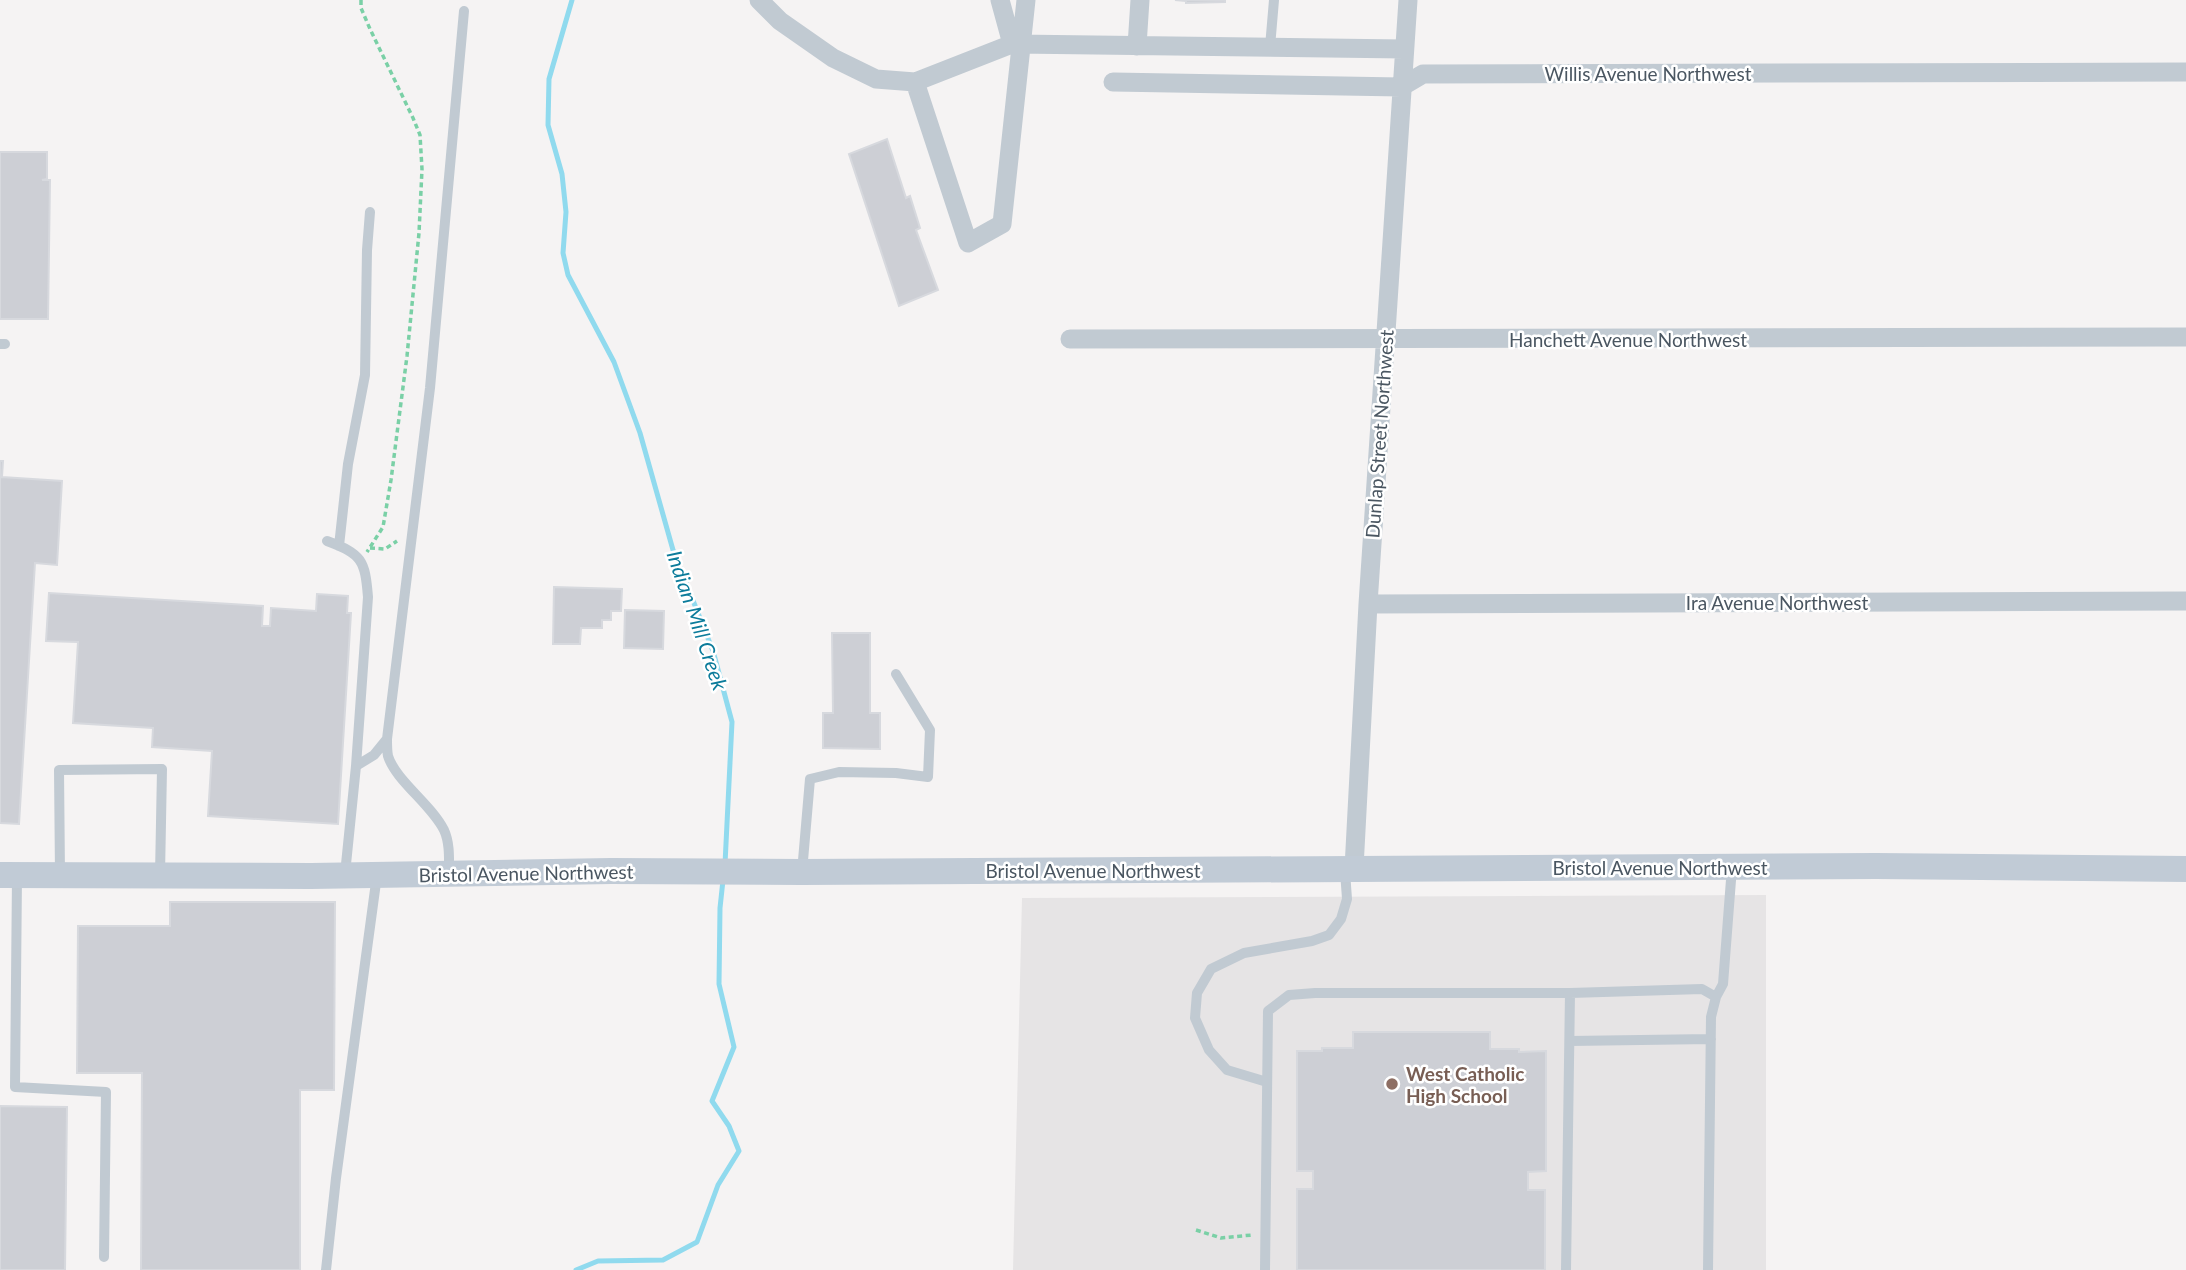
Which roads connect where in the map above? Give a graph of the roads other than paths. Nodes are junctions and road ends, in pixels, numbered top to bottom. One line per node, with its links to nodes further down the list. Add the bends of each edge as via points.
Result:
1 (759, 0): 13 (street, via 780,21 833,58 876,79)
2 (1000, 0): 8 (street)
3 (1026, 0): 8 (street)
4 (1140, 0): 9 (street)
5 (1274, 0): 10 (lane)
6 (1408, 0): 11 (street, Dunlap Street Northwest)
7 (464, 11): 25 (lane, via 430,388)
8 (1017, 44): 9 (street); 13 (street); 13 (street, via 1002,224 968,243)
9 (1137, 46): 10 (street)
10 (1270, 47): 11 (street)
11 (1404, 49): 15 (street, Dunlap Street Northwest)
12 (2186, 72): 15 (street, Willis Avenue Northwest, via 1423,74)
13 (915, 82)
14 (1113, 82): 15 (street, Willis Avenue Northwest)
15 (1401, 87): 19 (street, Dunlap Street Northwest)
16 (370, 212): 21 (lane, via 365,375)
17 (2186, 337): 19 (street, Hanchett Avenue Northwest)
18 (1070, 339): 19 (street, Hanchett Avenue Northwest)
19 (1385, 340): 23 (street, Dunlap Street Northwest)
20 (327, 541): 21 (lane)
21 (339, 546): 26 (lane, via 352,550 367,582)
22 (2186, 601): 23 (street, Ira Avenue Northwest)
23 (1368, 604): 28 (street, Dunlap Street Northwest)
24 (896, 674): 30 (lane, via 930,730 928,777 839,772 810,779)
25 (387, 740): 26 (lane); 32 (lane, via 394,769 444,831 450,852)
26 (356, 766): 31 (lane)
27 (1732, 867): 28 (street, Bristol Avenue Northwest); 29 (street, Bristol Avenue Northwest); 38 (lane, via 1723,984)
28 (1349, 868): 30 (street, Bristol Avenue Northwest); 41 (lane, via 1341,919 1329,936 1244,953 1210,969 1197,993 1195,1018 1209,1050 1227,1070)
29 (2186, 869)
30 (802, 872): 32 (street, Bristol Avenue Northwest)
31 (345, 874): 34 (street, Bristol Avenue Northwest); 35 (street, Bristol Avenue Northwest)
32 (449, 874): 35 (street, Bristol Avenue Northwest)
33 (60, 875): 34 (street, Bristol Avenue Northwest); 34 (lane, via 59,770 114,768 162,769); 36 (street, Bristol Avenue Northwest)
34 (160, 875)
35 (377, 875): 43 (lane)
36 (8, 876): 42 (lane, via 15,1087 106,1092)
37 (1570, 993): 38 (lane, via 1702,989); 40 (lane); 41 (lane, via 1289,995 1268,1011)
38 (1716, 997): 39 (lane)
39 (1711, 1039): 40 (lane); 46 (lane)
40 (1570, 1041): 45 (lane)
41 (1267, 1082): 44 (lane)
42 (104, 1257)
43 (326, 1270)
44 (1265, 1270)
45 (1566, 1270)
46 (1708, 1270)

